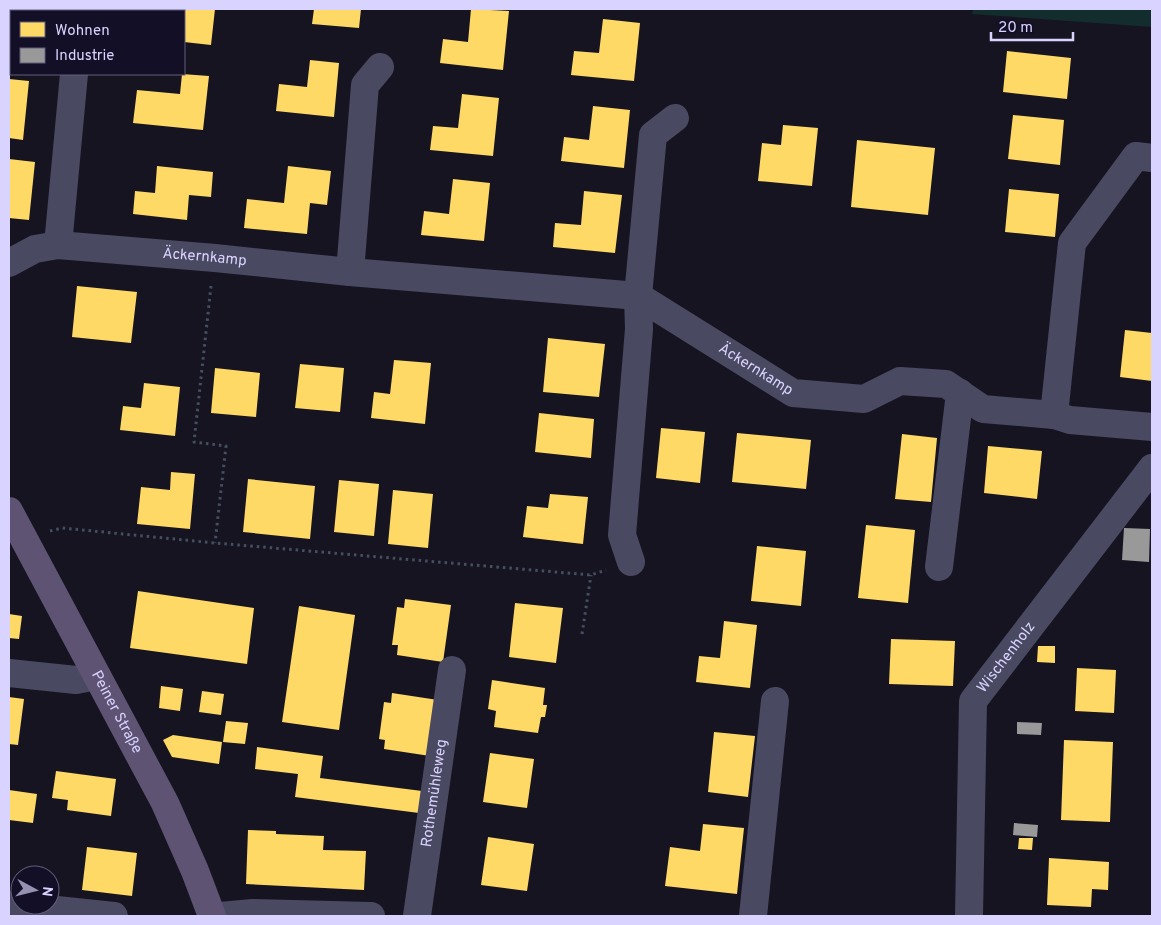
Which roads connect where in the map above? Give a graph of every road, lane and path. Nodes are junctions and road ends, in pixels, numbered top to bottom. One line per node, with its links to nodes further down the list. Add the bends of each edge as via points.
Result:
1 (380, 67): 8 (street, via 365,85)
2 (74, 75): 5 (street)
3 (675, 118): 9 (street, via 653,135)
4 (1152, 158): 11 (street, via 1136,156 1072,243)
5 (58, 245): 6 (street, Äckernkamp); 7 (street, Äckernkamp, via 35,249)
6 (215, 258): 8 (street, Äckernkamp); 16 (path, via 194,442 226,446)
7 (9, 264)
8 (350, 272): 9 (street, Äckernkamp)
9 (638, 296): 10 (street, Äckernkamp, via 793,393 864,399 900,381 946,384); 17 (street, via 639,329 622,535)
10 (960, 393): 11 (street, Äckernkamp, via 983,410); 18 (street)
11 (1054, 415): 12 (street, Äckernkamp, via 1070,420)
12 (1152, 427)
13 (1152, 468): 32 (street, Wischenholz, via 973,701)
14 (9, 511): 15 (main road, Peiner Straße)
15 (23, 538): 16 (path, via 62,528); 23 (main road, Peiner Straße)
16 (215, 543): 19 (path)
17 (631, 562): 19 (path)
18 (939, 567)
19 (590, 575): 20 (path)
20 (582, 634)
21 (452, 670): 30 (street, Rothemühleweg)
22 (9, 673): 23 (street, via 76,680)
23 (97, 676): 27 (main road, Peiner Straße, via 165,803)
24 (775, 701): 31 (street)
25 (9, 906): 26 (street)
26 (114, 916)
27 (212, 916)
28 (220, 916): 29 (street, via 253,913)
29 (371, 916)
30 (417, 916)
31 (753, 916)
32 (969, 916)

